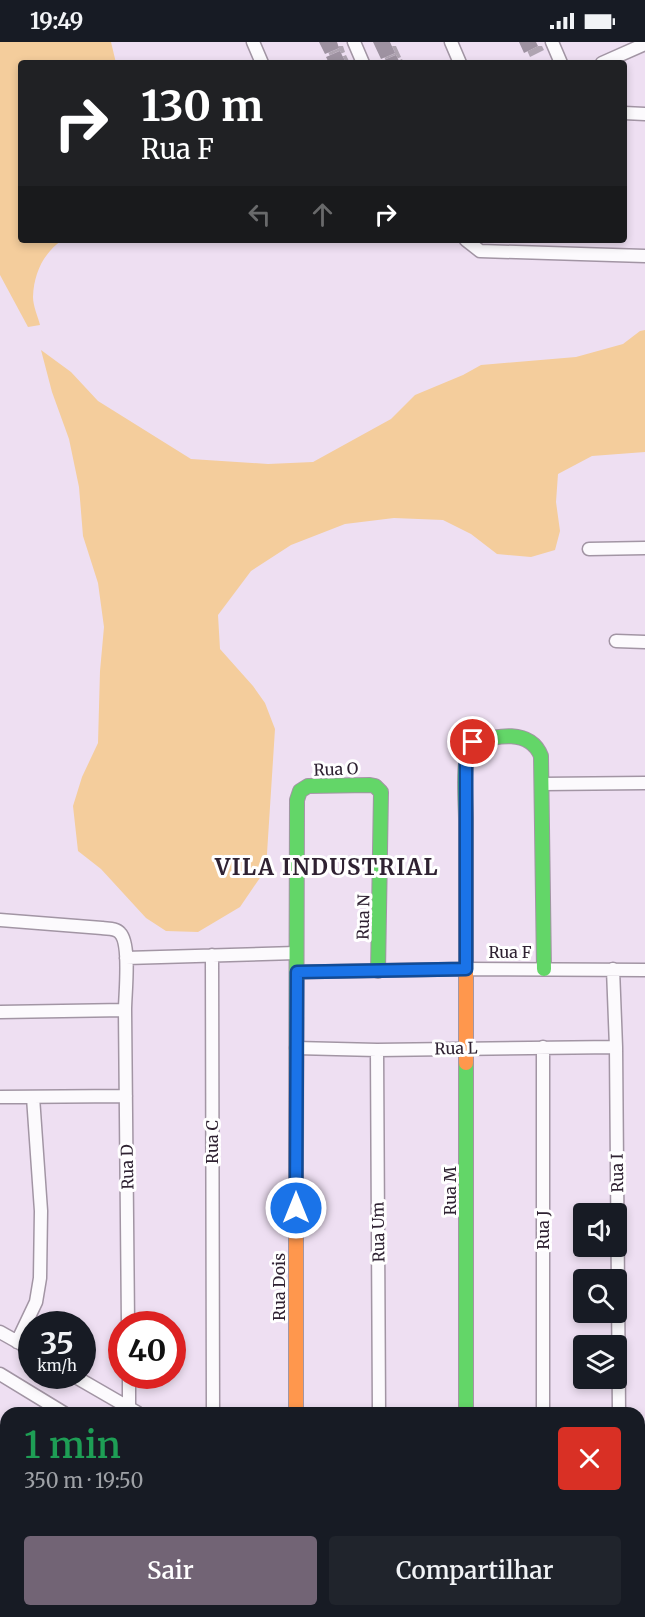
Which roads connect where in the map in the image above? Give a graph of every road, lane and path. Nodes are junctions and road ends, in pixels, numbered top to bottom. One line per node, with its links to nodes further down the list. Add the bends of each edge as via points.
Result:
1 (253, 42): 6 (street)
2 (354, 42): 7 (street)
3 (451, 42): 8 (street)
4 (552, 42): 9 (street)
5 (645, 44): 10 (street)
6 (261, 60)
7 (362, 60)
8 (459, 60)
9 (560, 60)
10 (609, 60)
11 (627, 113): 12 (street)
12 (645, 114)
13 (470, 243): 14 (street, via 480,251)
14 (645, 256)
15 (645, 548): 16 (street)
16 (589, 549)
17 (616, 641): 18 (street)
18 (645, 642)
19 (645, 783): 20 (street)
20 (542, 784): 27 (street, via 541,756 528,739 482,739 468,748); 28 (street, Rua F)
21 (381, 792): 22 (street, Rua O, via 370,784 308,786 300,791); 31 (street, Rua N)
22 (297, 800): 24 (street, Rua Dois)
23 (0, 920): 26 (street, via 116,930 123,938)
24 (296, 953): 25 (street); 32 (street, Rua Dois)
25 (212, 956): 26 (street); 52 (street, Rua C)
26 (126, 957): 33 (street, Rua D)
27 (466, 969): 28 (street, Rua F); 31 (street, Rua F); 38 (street, Rua M)
28 (544, 969): 29 (street, Rua F)
29 (613, 969): 30 (street, Rua F); 36 (street, Rua I)
30 (645, 970)
31 (378, 971): 32 (street, Rua F)
32 (297, 972): 37 (street, Rua Dois)
33 (125, 1010): 34 (street); 40 (street, Rua D)
34 (0, 1012)
35 (543, 1047): 36 (street, Rua L); 38 (street, Rua L); 56 (street, Rua J)
36 (616, 1047): 57 (street, Rua I)
37 (296, 1048): 39 (street, Rua L); 53 (street, Rua Dois)
38 (466, 1048): 39 (street, Rua L); 55 (street, Rua M)
39 (377, 1050): 54 (street, Rua Um)
40 (126, 1096): 42 (street); 43 (street, Rua D)
41 (0, 1097): 42 (street)
42 (33, 1097): 45 (street, via 40,1278 36,1302)
43 (128, 1311)
44 (0, 1332): 45 (street)
45 (17, 1342)
46 (0, 1374): 49 (street)
47 (96, 1389): 50 (street)
48 (131, 1389): 51 (street)
49 (54, 1407)
50 (128, 1407)
51 (133, 1407)
52 (213, 1407)
53 (296, 1407)
54 (379, 1407)
55 (466, 1407)
56 (543, 1407)
57 (619, 1407)

